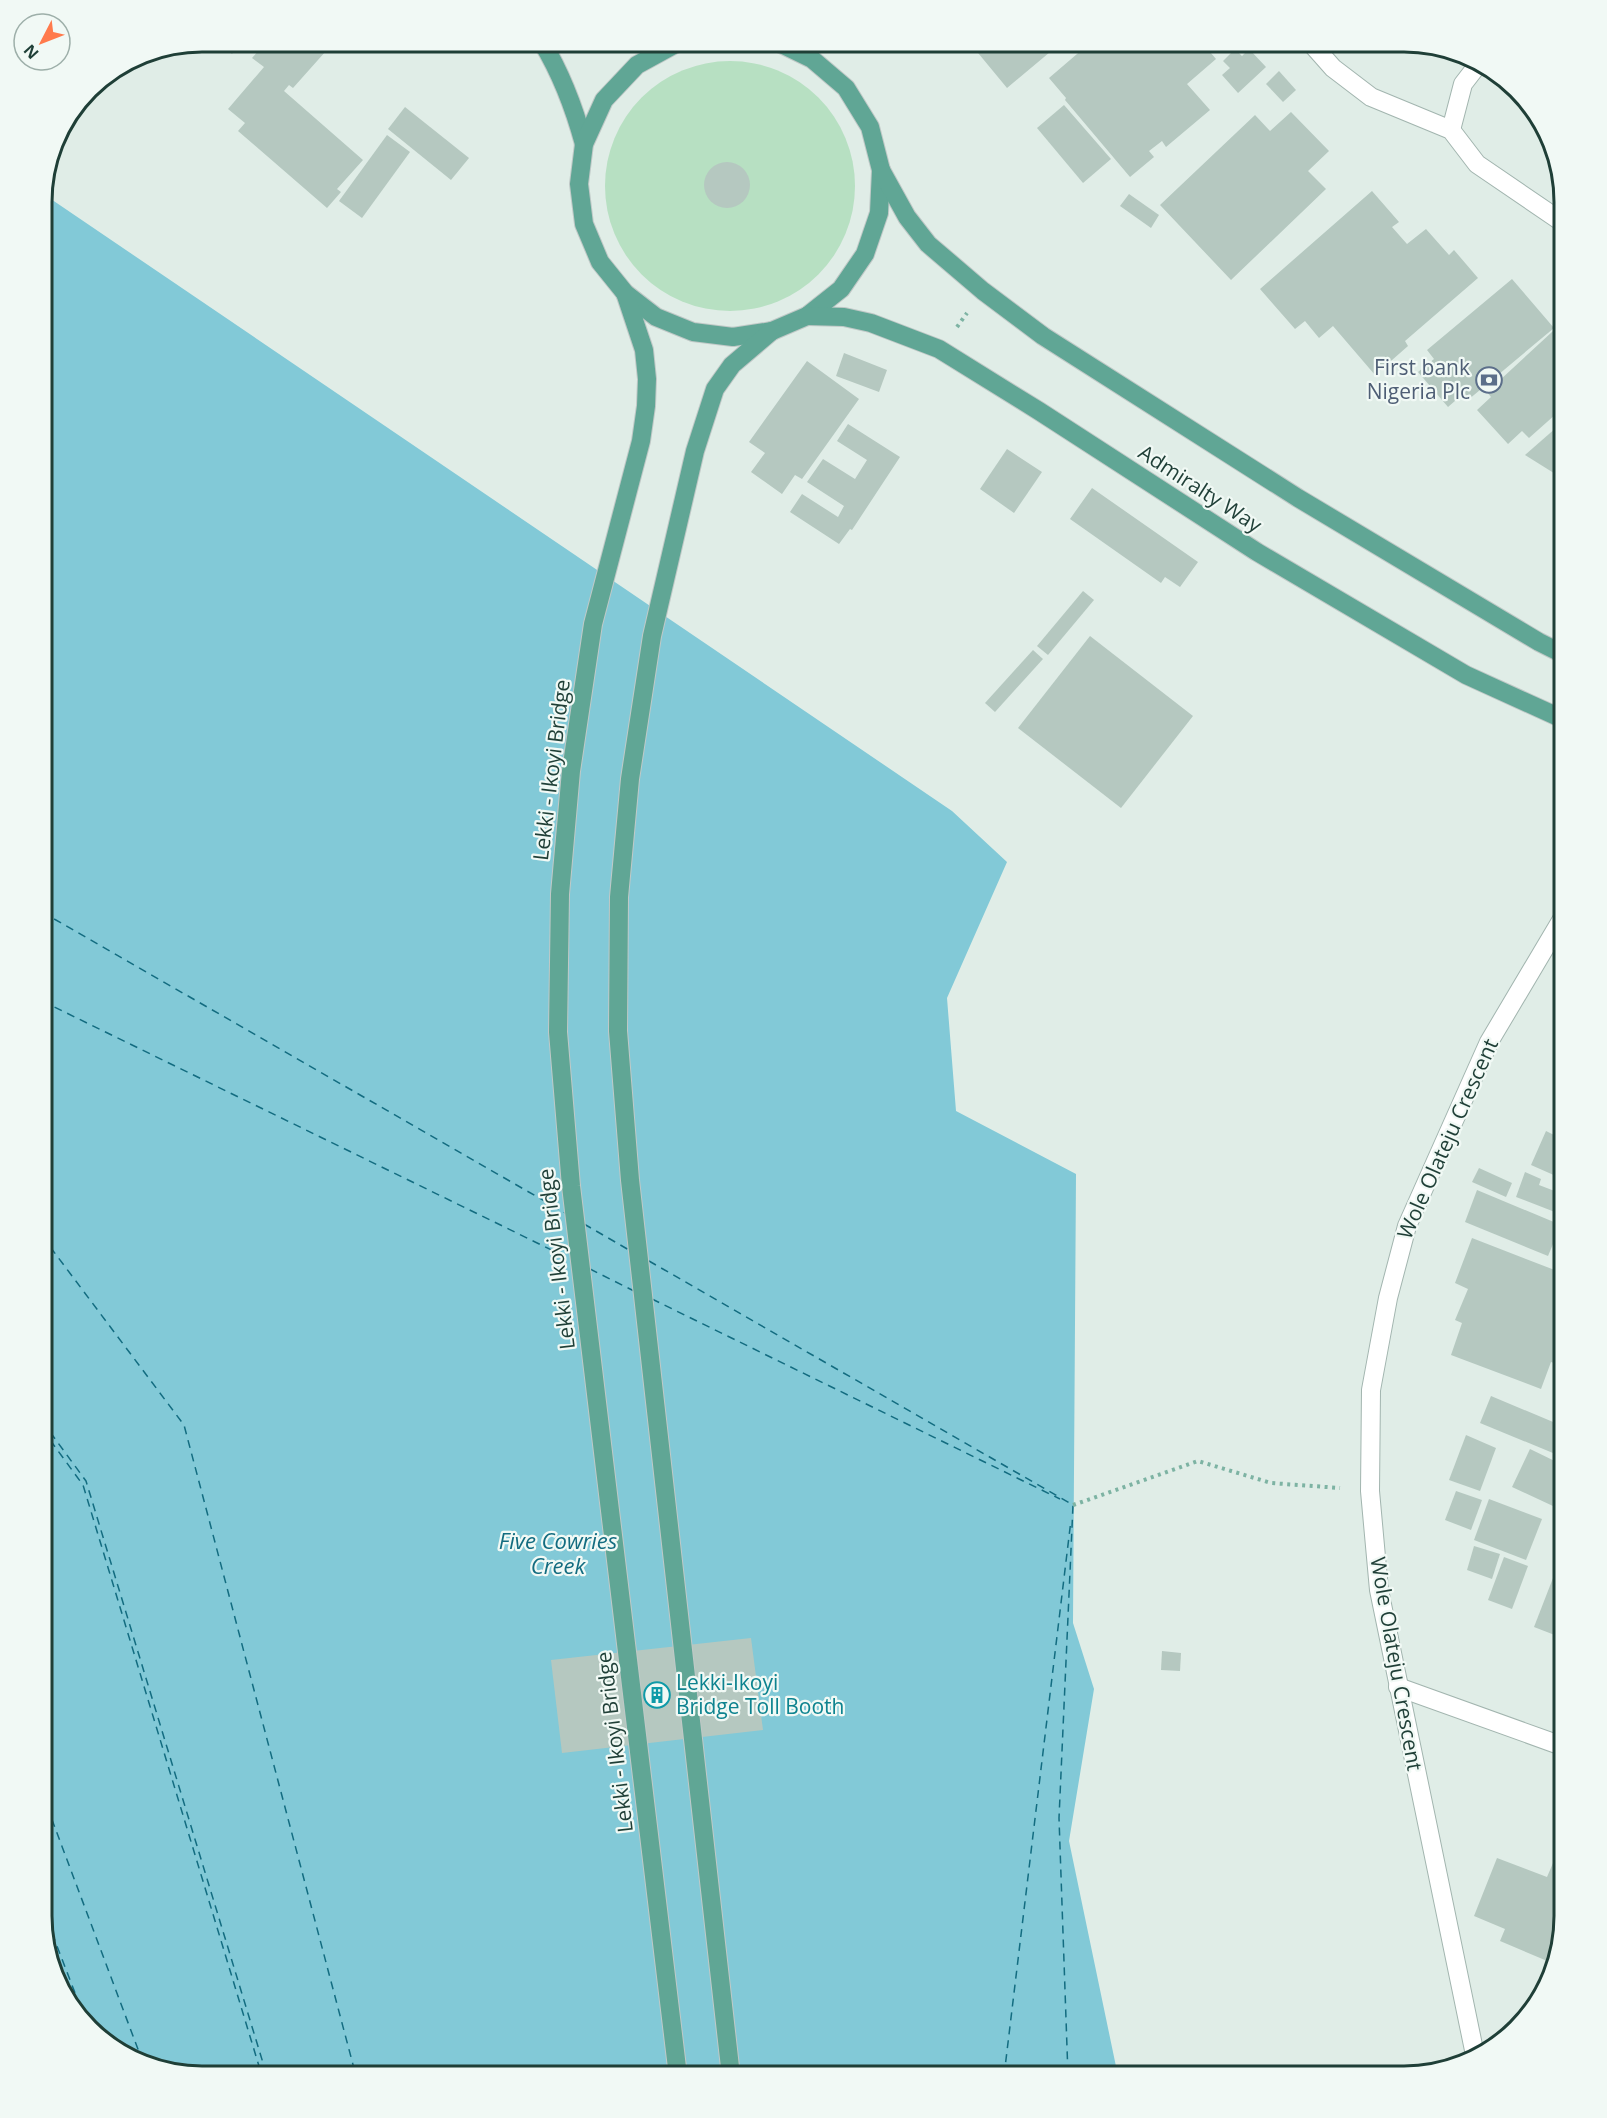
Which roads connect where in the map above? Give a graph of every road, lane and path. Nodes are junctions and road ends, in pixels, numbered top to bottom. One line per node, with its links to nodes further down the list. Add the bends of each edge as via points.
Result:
1 (549, 53): 7 (main road, via 573,104)
2 (659, 53): 7 (main road, via 637,65 604,100)
3 (800, 53): 8 (main road, via 846,88 870,127)
4 (1320, 53): 6 (street, via 1371,97)
5 (1474, 70): 6 (street, via 1463,84)
6 (1451, 130): 9 (street, via 1477,164)
7 (584, 144): 10 (main road, via 579,184 584,224 600,262)
8 (881, 170): 11 (main road, via 879,213 865,254 841,290); 13 (main road, via 928,244 1043,336 1298,498)
9 (1554, 216)
10 (625, 293): 12 (main road, via 656,317 693,332 733,337); 21 (main road, Lekki - Ikoyi Bridge, via 644,351 647,379 641,441 593,624 571,771 560,894 558,1032 571,1186)
11 (807, 316): 12 (main road); 14 (main road, Admiralty Way, via 844,317 871,323 939,349 1257,552 1466,675)
12 (772, 331): 22 (main road, via 732,365 716,389 695,451 652,636 630,779 620,897 618,1031 630,1180)
13 (1554, 650)
14 (1554, 715)
15 (1554, 933): 16 (street, Wole Olateju Crescent, via 1489,1042 1407,1226 1388,1298 1371,1390)
16 (1370, 1491): 17 (path, via 1271,1483 1198,1461); 18 (street, Wole Olateju Crescent, via 1379,1590)
17 (1073, 1505)
18 (1398, 1687): 19 (street); 20 (street, Wole Olateju Crescent)
19 (1554, 1743)
20 (1474, 2048)
21 (677, 2066)
22 (730, 2066)

